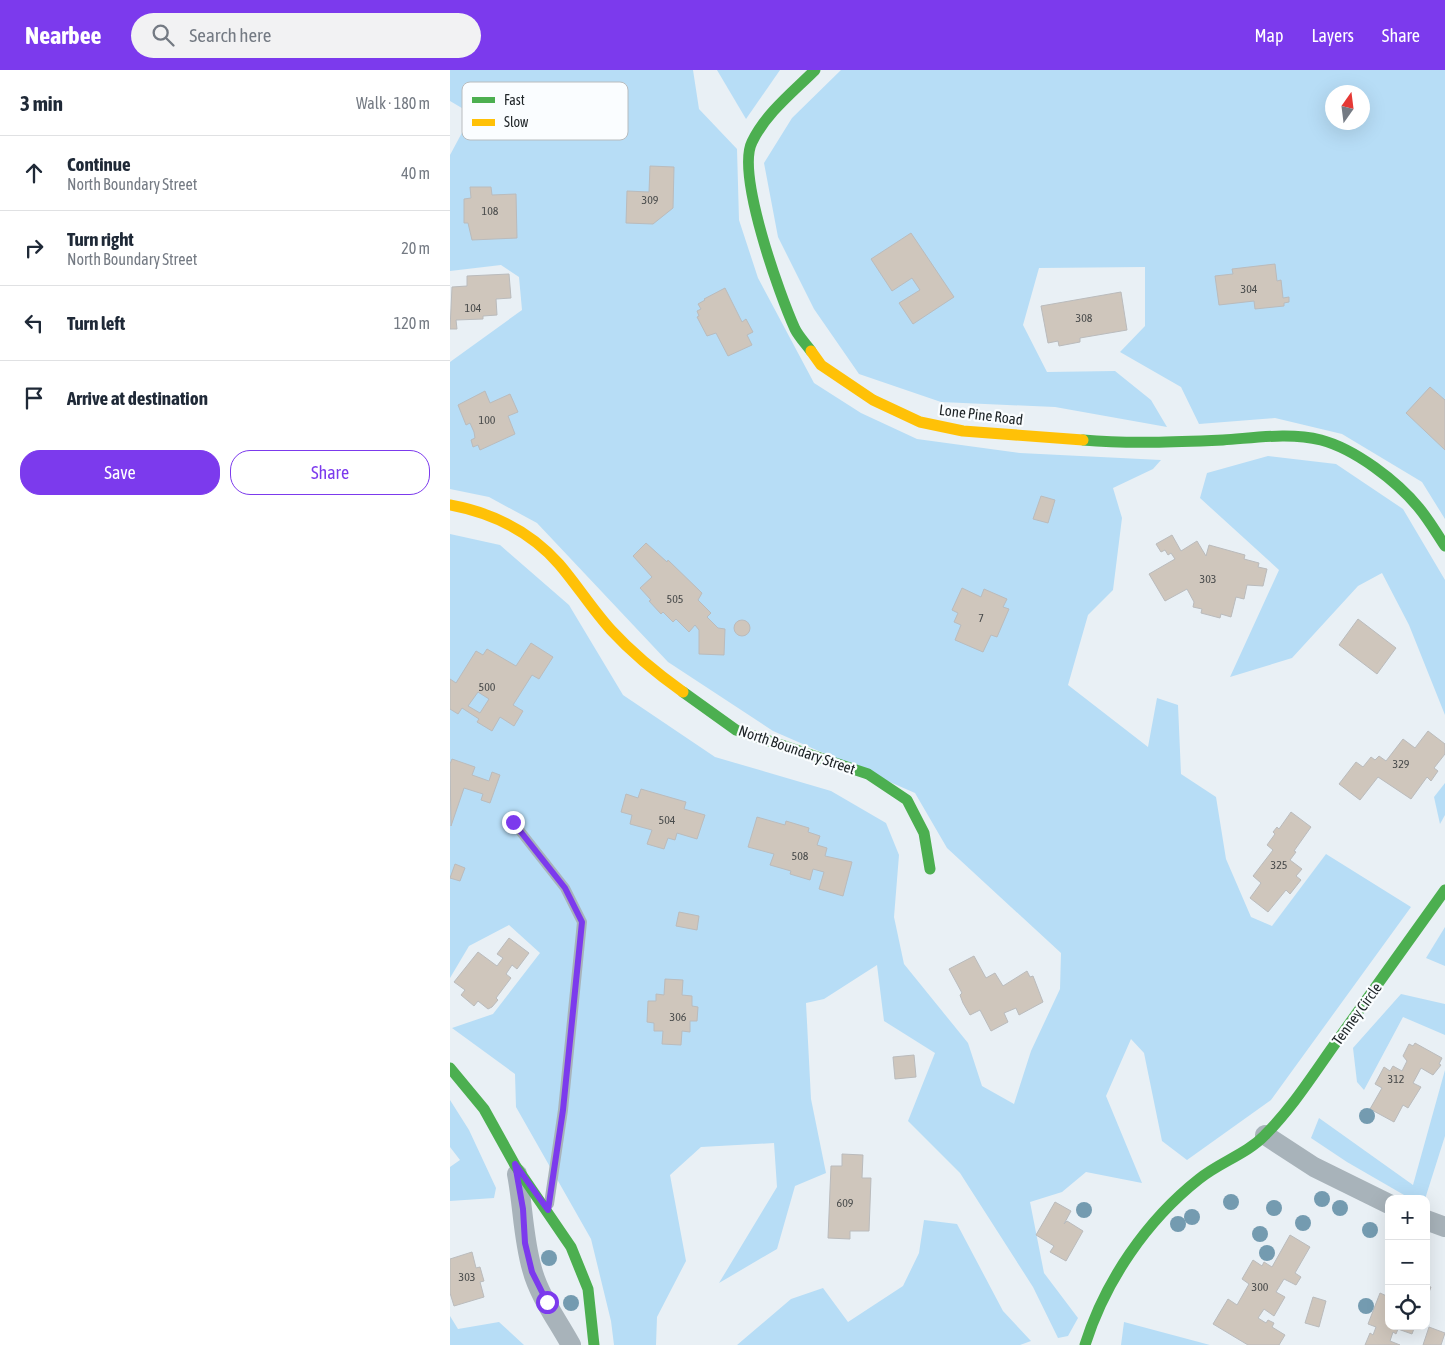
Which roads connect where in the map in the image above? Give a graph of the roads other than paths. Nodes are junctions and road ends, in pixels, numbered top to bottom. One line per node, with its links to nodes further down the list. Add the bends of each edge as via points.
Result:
1 (815, 70): 3 (street, Lone Pine Road, via 770,115 751,143 749,170 755,207 772,269 796,331 821,365 872,400 920,422 963,431 1119,443 1294,436 1321,440 1348,451 1382,473 1420,508)
2 (450, 505): 5 (street, North Boundary Street, via 503,520 533,539 558,563 609,628 640,661 736,730 868,774 907,800 924,833)
3 (1445, 546)
4 (513, 822): 11 (lane, via 565,888 582,922 563,1110)
5 (930, 869)
6 (1445, 890): 8 (street, Tenney Circle, via 1302,1090)
7 (450, 1068): 9 (street, via 469,1086)
8 (1265, 1135): 10 (street, via 1314,1166); 16 (street, Tenney Circle, via 1200,1178 1156,1218 1131,1252 1093,1319)
9 (515, 1164): 11 (street); 14 (street, via 532,1272)
10 (1385, 1202)
11 (548, 1210): 15 (street, via 583,1269 591,1296)
12 (1430, 1221): 13 (street)
13 (1445, 1226)
14 (571, 1345)
15 (594, 1345)
16 (1085, 1345)

